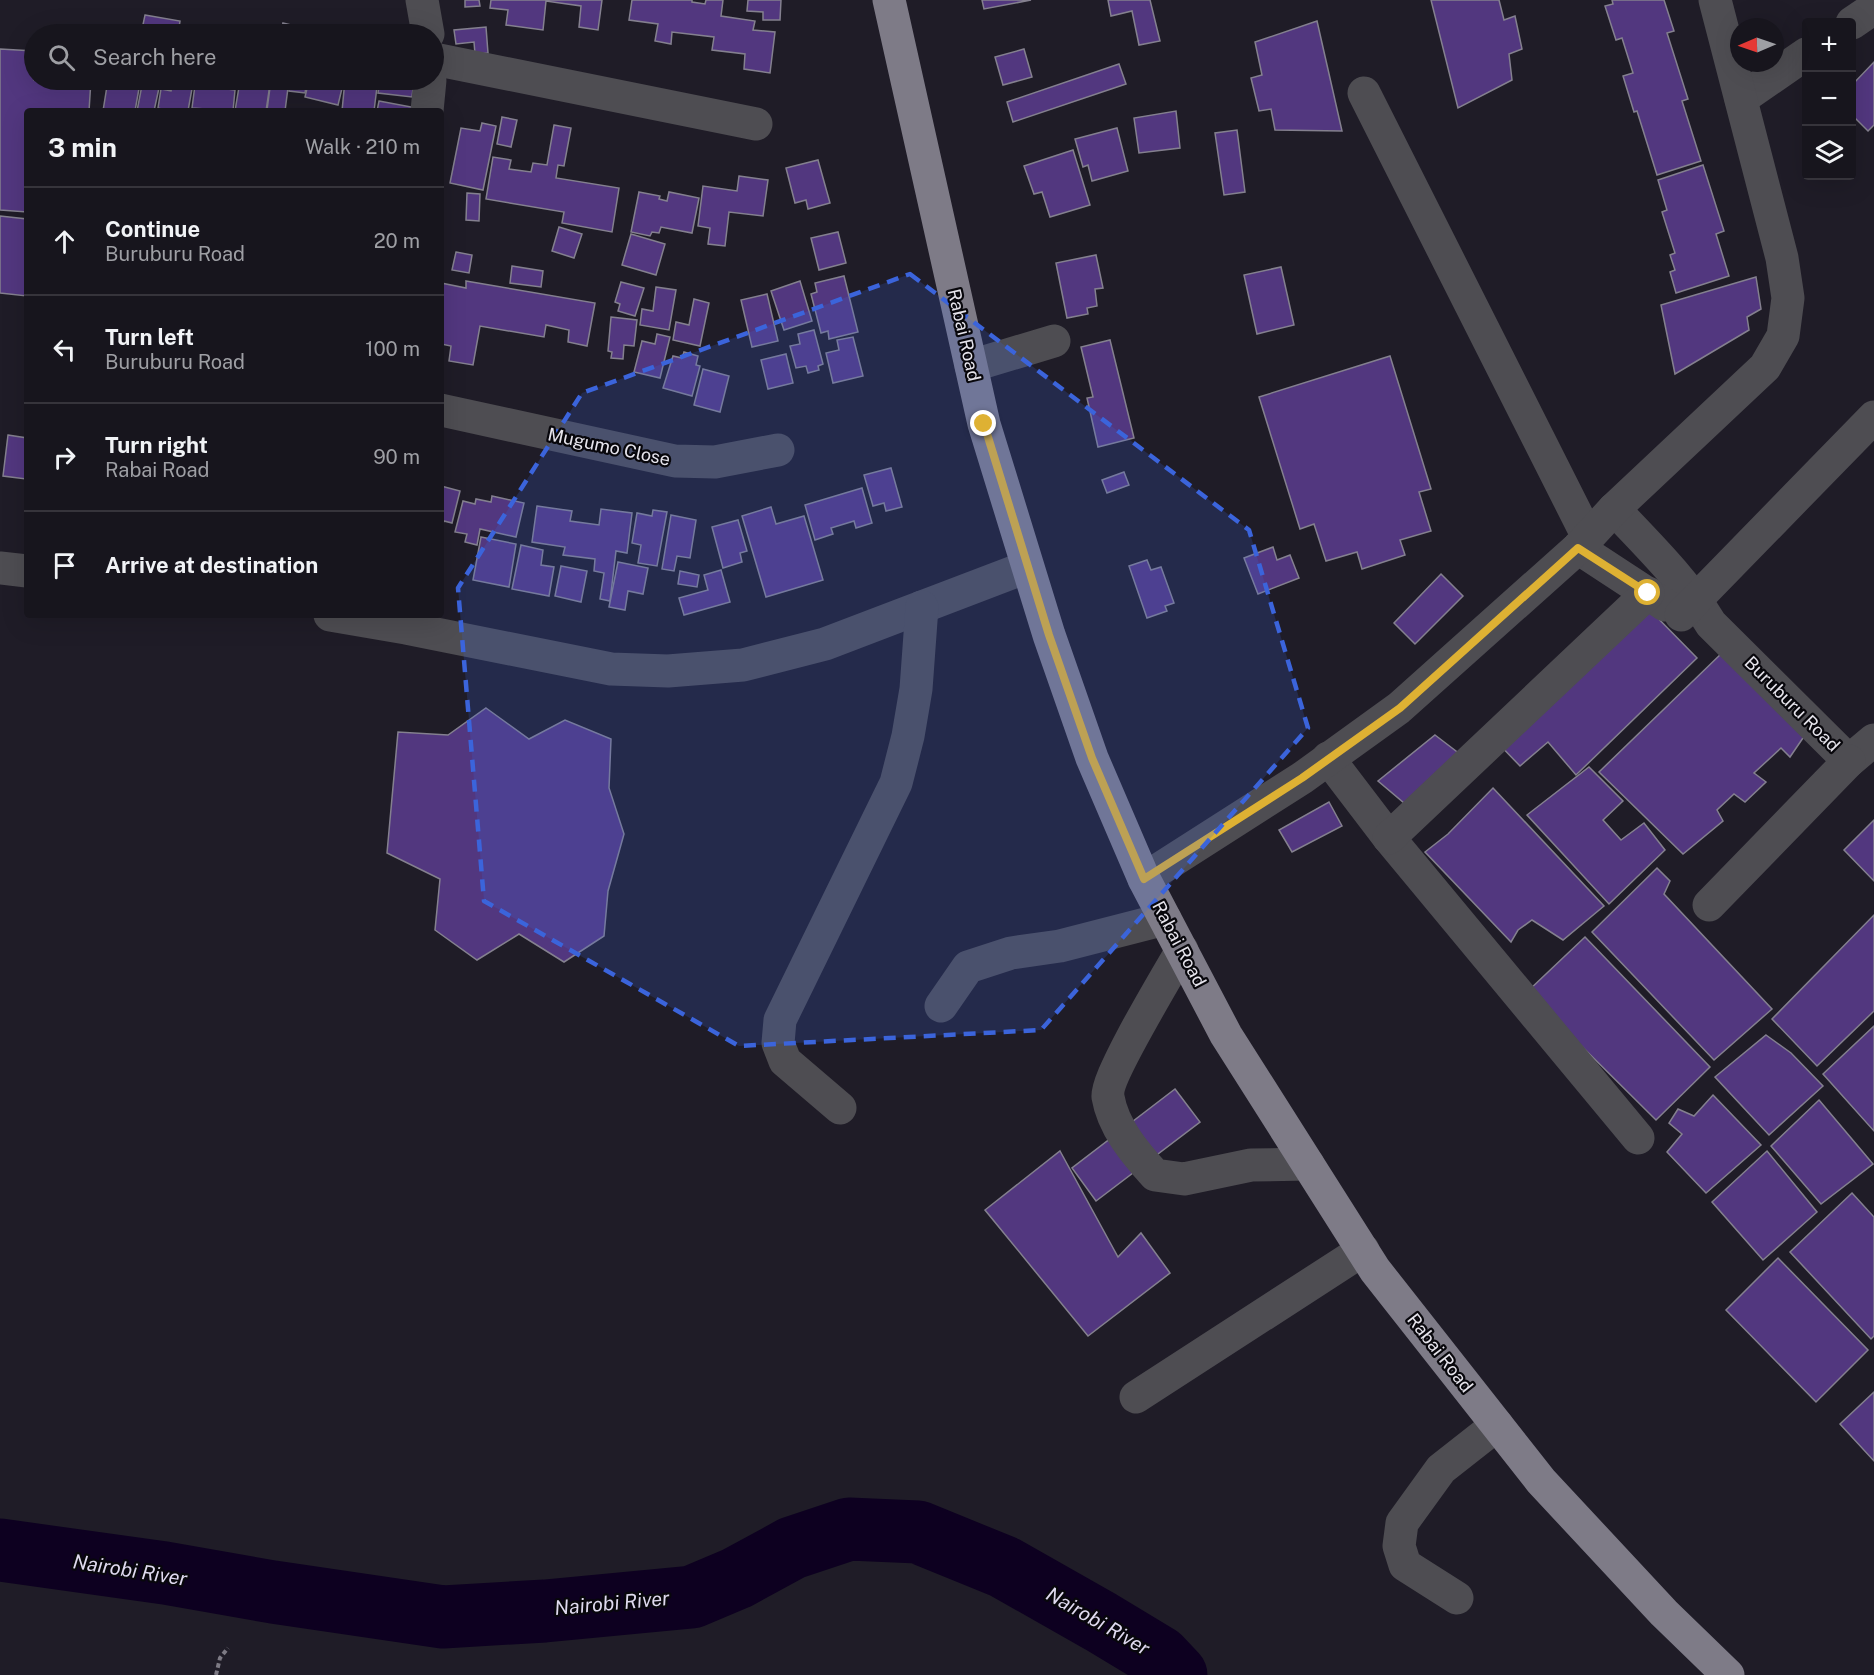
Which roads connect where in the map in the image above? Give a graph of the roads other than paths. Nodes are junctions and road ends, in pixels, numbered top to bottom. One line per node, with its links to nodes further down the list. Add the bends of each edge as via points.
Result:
1 (422, 0): 6 (street)
2 (889, 0): 15 (main road, Rabai Road)
3 (1715, 0): 11 (street)
4 (1874, 8): 5 (street)
5 (1856, 20)
6 (426, 24)
7 (1802, 57): 11 (street)
8 (444, 61): 13 (street)
9 (429, 90): 12 (street)
10 (1364, 93): 20 (street)
11 (1741, 99): 19 (street, via 1782,258 1788,298 1783,336 1765,367)
12 (427, 108)
13 (756, 124)
14 (1054, 340): 15 (street)
15 (971, 366): 21 (main road, Rabai Road, via 984,424)
16 (444, 411): 18 (street, Mugumo Close, via 675,461 716,462)
17 (1874, 417): 26 (street)
18 (778, 450)
19 (1614, 510): 20 (street); 26 (street, Buruburu Road, via 1660,556)
20 (1583, 542): 24 (street, Buruburu Road); 29 (street, via 1400,708)
21 (1028, 567): 25 (street); 32 (main road, Rabai Road, via 1092,758)
22 (0, 568): 23 (street)
23 (24, 571)
24 (1648, 593): 26 (street, Buruburu Road); 31 (street)
25 (922, 608): 27 (street, via 825,644 743,665 668,671 611,669); 37 (street, via 916,689 896,783 780,1020 778,1043 785,1061)
26 (1696, 613): 30 (street, Buruburu Road)
27 (348, 618)
28 (1874, 740): 30 (street, Buruburu Road)
29 (1328, 758): 31 (street); 32 (street)
30 (1849, 761): 33 (street)
31 (1389, 838): 38 (street)
32 (1144, 879): 34 (main road, Rabai Road)
33 (1709, 905)
34 (1165, 919): 35 (main road, Rabai Road); 36 (street, via 1060,946 1011,953 968,967)
35 (1182, 950): 39 (main road, Rabai Road, via 1226,1035); 39 (street, via 1118,1064 1107,1095 1116,1123 1155,1175 1184,1179 1251,1165)
36 (941, 1006)
37 (840, 1108)
38 (1638, 1137)
39 (1308, 1164): 40 (main road, Rabai Road)
40 (1362, 1250): 41 (street); 42 (main road, Rabai Road)
41 (1136, 1397)
42 (1497, 1425): 43 (street, via 1441,1469 1402,1523 1399,1546 1405,1565); 44 (main road, Rabai Road, via 1541,1480 1664,1613)
43 (1457, 1598)
44 (1728, 1675)

